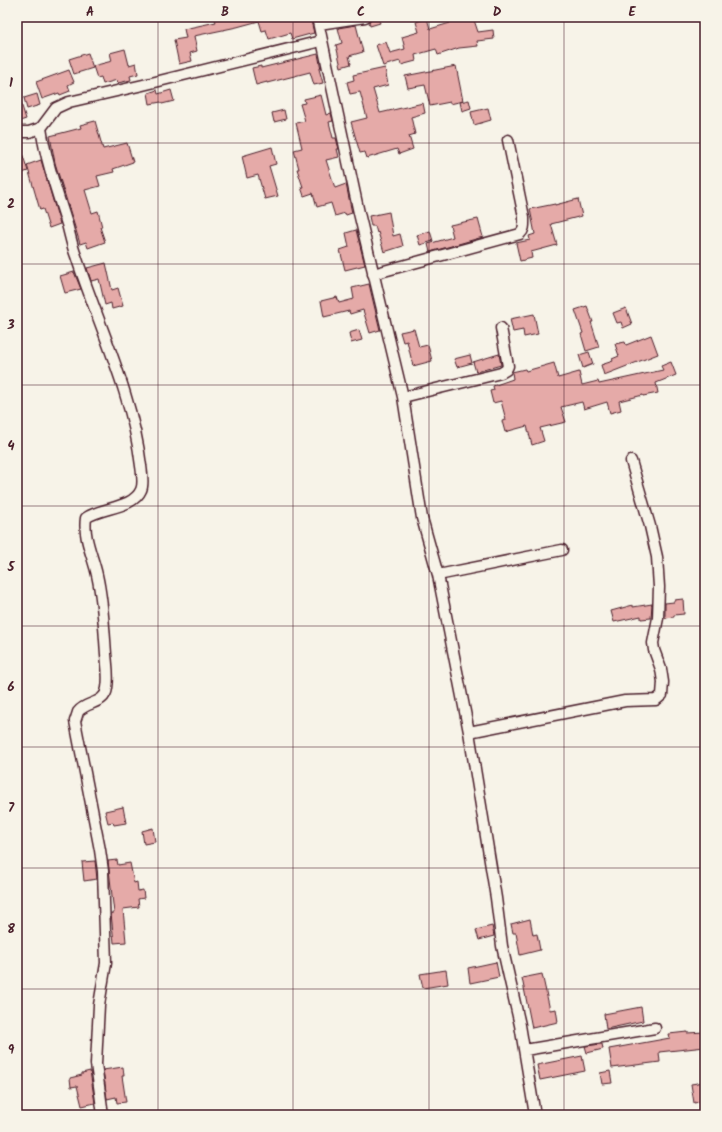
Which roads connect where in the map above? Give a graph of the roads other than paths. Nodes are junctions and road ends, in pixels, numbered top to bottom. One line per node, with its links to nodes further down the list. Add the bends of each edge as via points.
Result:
1 (365, 17): 2 (street)
2 (318, 20): 3 (street)
3 (321, 41): 4 (street, via 69,102 56,108); 7 (street)
4 (41, 128): 5 (street); 16 (street, via 44,151 75,254 133,421 142,472 142,490 134,498 118,506 92,513 86,518 85,525 85,534 103,602 108,672 107,689 103,697 78,712 75,721 103,871 106,963 99,1005 96,1064)
5 (17, 132)
6 (508, 140): 7 (street, via 524,218 524,228 520,234)
7 (374, 274): 9 (street)
8 (501, 328): 9 (street, via 508,366 506,370)
9 (403, 397): 12 (street, via 422,518)
10 (631, 461): 13 (street, via 657,557 658,610 653,643 661,669 662,695 656,700 624,701)
11 (562, 550): 12 (street)
12 (438, 575): 13 (street)
13 (469, 732): 15 (street, via 502,946)
14 (655, 1028): 15 (street)
15 (525, 1050): 17 (street)
16 (103, 1115)
17 (535, 1115)

